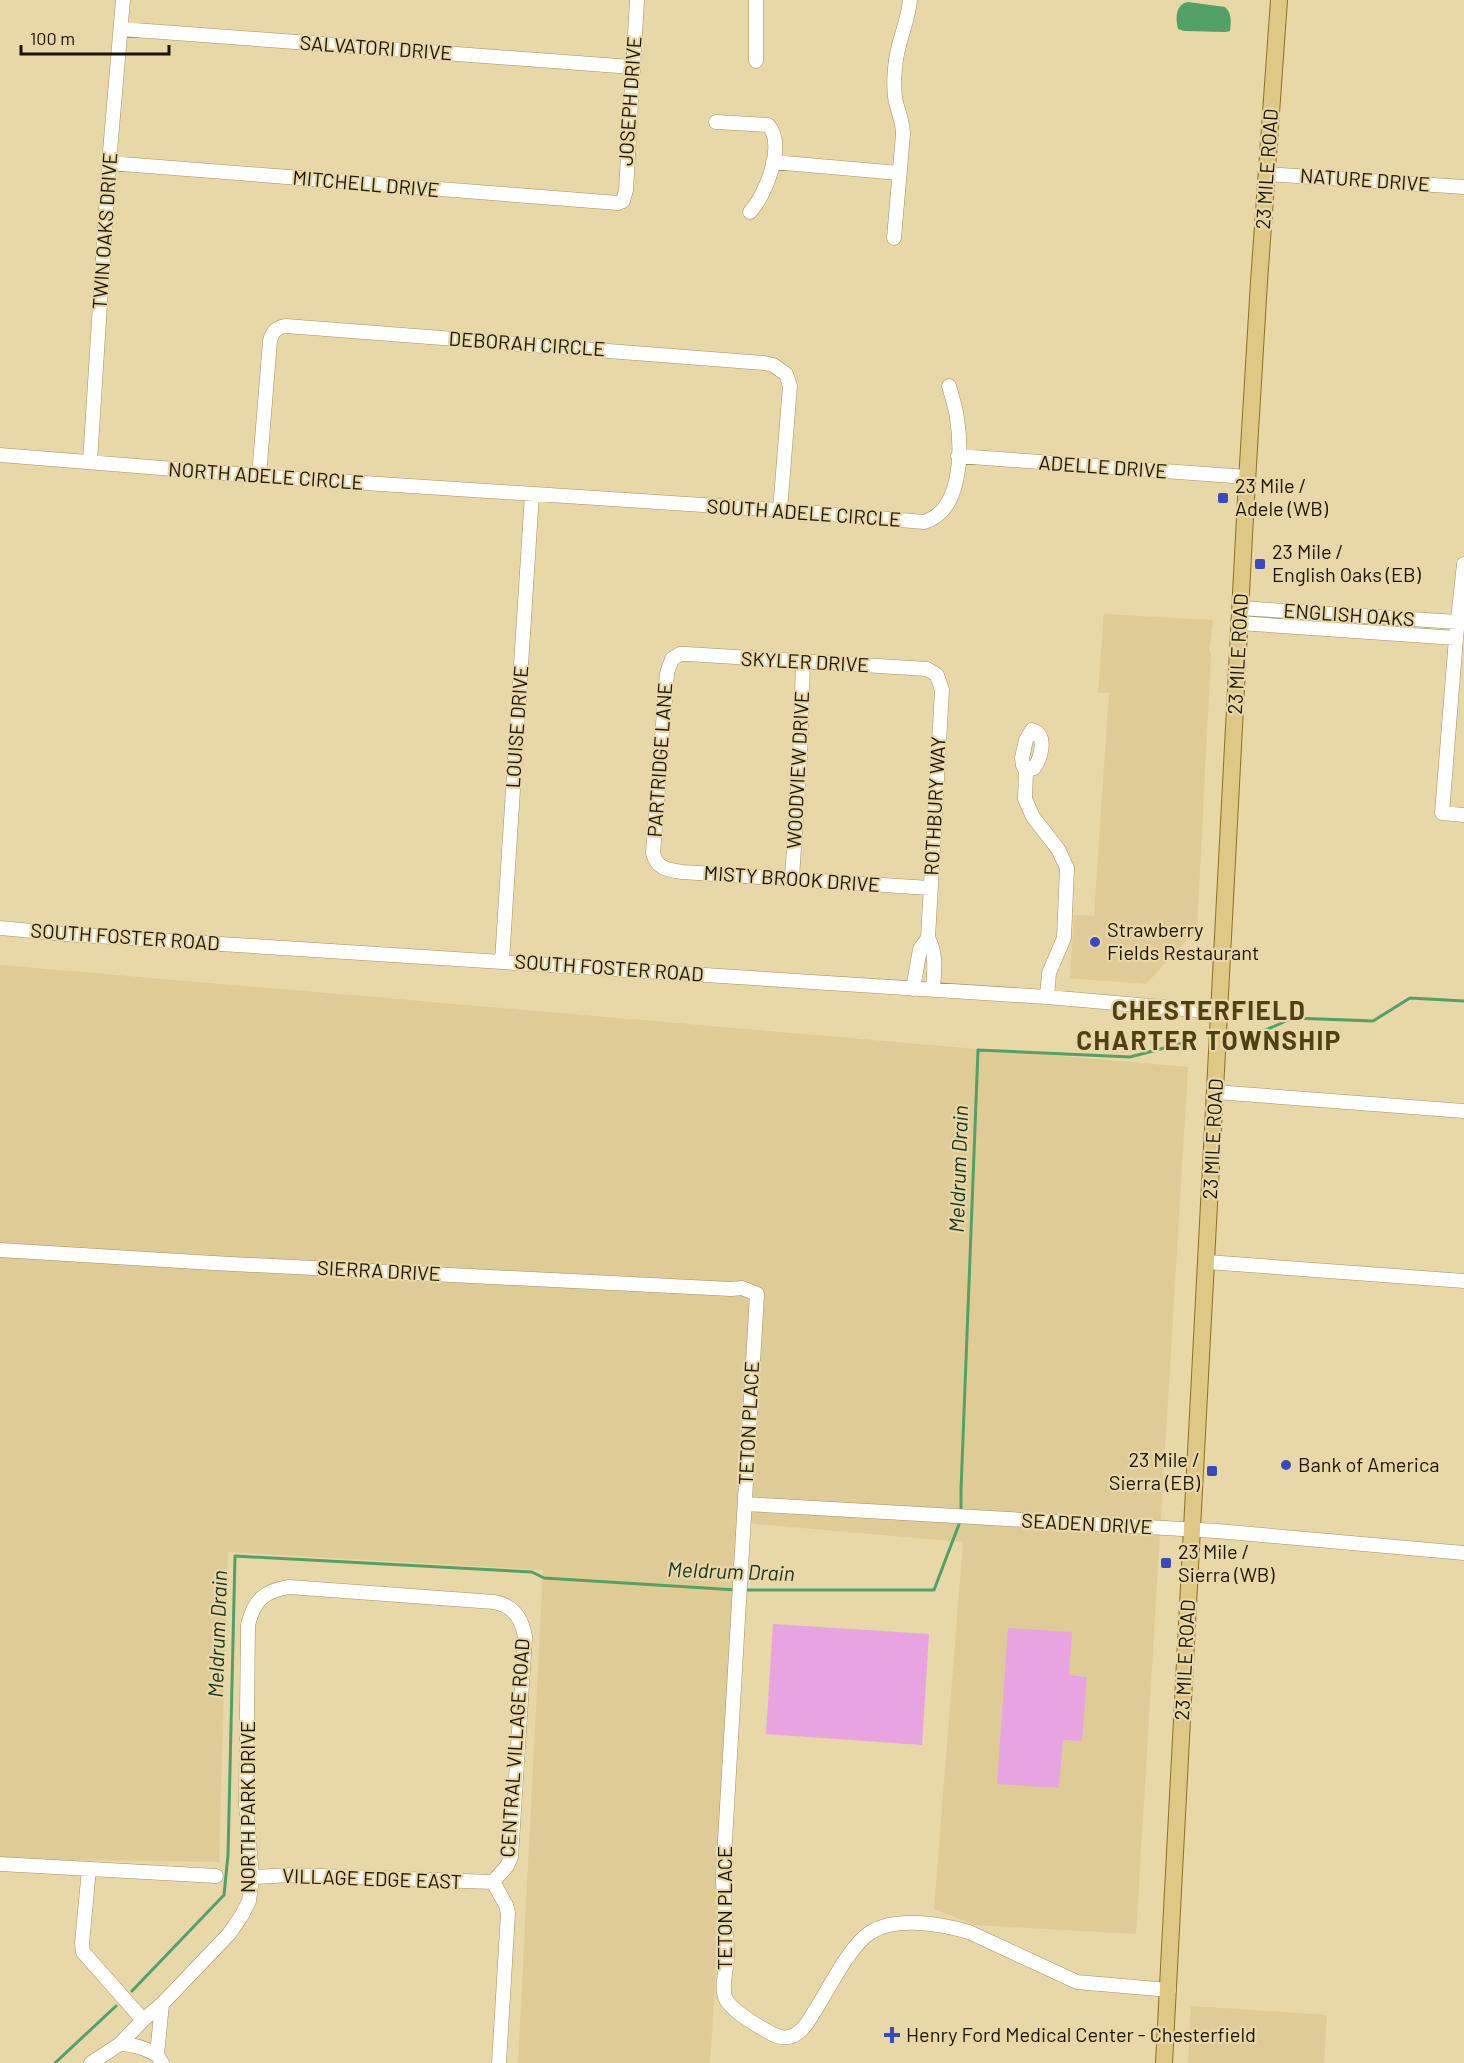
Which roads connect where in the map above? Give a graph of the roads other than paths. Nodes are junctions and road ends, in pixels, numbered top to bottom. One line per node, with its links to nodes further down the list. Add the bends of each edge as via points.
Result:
1 (123, 0): 6 (street, TWIN OAKS DRIVE)
2 (637, 0): 8 (street, JOSEPH DRIVE)
3 (756, 0): 7 (street)
4 (910, 0): 12 (street, via 895,66 895,99 903,125)
5 (1279, 0): 13 (main road, 23 MILE ROAD)
6 (121, 29): 8 (street, SALVATORI DRIVE); 11 (street, TWIN OAKS DRIVE)
7 (756, 61)
8 (632, 67): 15 (street, JOSEPH DRIVE, via 626,190)
9 (716, 122): 10 (street, via 768,125 776,141)
10 (773, 162): 12 (street); 16 (street, via 765,188)
11 (109, 163): 15 (street, MITCHELL DRIVE); 21 (street, TWIN OAKS DRIVE)
12 (900, 173): 17 (street)
13 (1266, 174): 14 (street, NATURE DRIVE); 23 (main road, 23 MILE ROAD)
14 (1464, 187)
15 (622, 201)
16 (750, 212)
17 (894, 238)
18 (949, 386): 20 (street, SOUTH ADELE CIRCLE, via 957,417)
19 (0, 455): 21 (street, NORTH ADELE CIRCLE)
20 (958, 456): 23 (street, ADELLE DRIVE); 25 (street, SOUTH ADELE CIRCLE, via 955,489 934,519 924,522)
21 (90, 462): 22 (street, NORTH ADELE CIRCLE)
22 (260, 476): 24 (street, NORTH ADELE CIRCLE); 25 (street, DEBORAH CIRCLE, via 270,341 274,331 286,326 772,365 786,374 790,386)
23 (1248, 477): 27 (main road, 23 MILE ROAD)
24 (532, 494): 25 (street, SOUTH ADELE CIRCLE); 40 (street, LOUISE DRIVE)
25 (780, 510)
26 (1463, 564): 28 (street)
27 (1240, 616): 28 (street, ENGLISH OAKS); 29 (street, ENGLISH OAKS); 44 (main road, 23 MILE ROAD)
28 (1458, 622): 29 (street)
29 (1456, 638): 34 (street, via 1442,813)
30 (672, 659): 31 (street, SKYLER DRIVE, via 687,654); 35 (street, PARTRIDGE LANE, via 667,673 653,853)
31 (803, 663): 32 (street, SKYLER DRIVE, via 927,669); 36 (street, WOODVIEW DRIVE)
32 (937, 675): 37 (street, ROTHBURY WAY, via 942,690)
33 (1032, 730): 43 (street, via 1022,758 1026,771 1024,792 1041,830 1058,849 1067,868 1064,938 1049,973)
34 (1464, 815)
35 (657, 862): 36 (street, MISTY BROOK DRIVE, via 663,868 682,872)
36 (792, 878): 37 (street, MISTY BROOK DRIVE)
37 (930, 888): 39 (street, ROTHBURY WAY)
38 (0, 928): 40 (street, SOUTH FOSTER ROAD)
39 (928, 938): 41 (street, ROTHBURY WAY, via 920,949); 42 (street, ROTHBURY WAY, via 934,958)
40 (502, 961): 41 (street, SOUTH FOSTER ROAD)
41 (913, 988): 42 (street, SOUTH FOSTER ROAD)
42 (933, 989): 43 (street, SOUTH FOSTER ROAD)
43 (1047, 997): 44 (street, SOUTH FOSTER ROAD)
44 (1219, 1012): 45 (main road, 23 MILE ROAD)
45 (1215, 1092): 46 (street); 48 (main road, 23 MILE ROAD)
46 (1464, 1111)
47 (0, 1250): 50 (street, SIERRA DRIVE, via 742,1288)
48 (1207, 1262): 49 (street); 52 (main road, 23 MILE ROAD)
49 (1464, 1281)
50 (757, 1294): 51 (street, TETON PLACE)
51 (745, 1504): 52 (street, SEADEN DRIVE); 60 (street, TETON PLACE, via 723,1875 725,1998 772,2034 793,2036 806,2025 857,1944 880,1928 903,1922 969,1932 1077,1982)
52 (1192, 1530): 53 (street, SEADEN DRIVE); 60 (main road, 23 MILE ROAD)
53 (1464, 1553)
54 (263, 1597): 58 (street, NORTH PARK DRIVE, via 253,1609 248,1625 246,1804); 59 (street, CENTRAL VILLAGE ROAD, via 289,1587 509,1606 525,1637 511,1857)
55 (0, 1864): 56 (street)
56 (89, 1869): 57 (street); 62 (street, via 83,1952)
57 (216, 1876)
58 (252, 1877): 59 (street, VILLAGE EDGE EAST); 61 (street, NORTH PARK DRIVE, via 249,1901 237,1924)
59 (493, 1882): 66 (street, CENTRAL VILLAGE ROAD, via 508,1913)
60 (1169, 1990): 67 (main road, 23 MILE ROAD)
61 (162, 2004): 62 (street, NORTH PARK DRIVE); 64 (street)
62 (143, 2020): 63 (street, NORTH PARK DRIVE)
63 (120, 2044): 64 (street, via 143,2047); 65 (street, NORTH PARK DRIVE)
64 (160, 2059)
65 (91, 2063)
66 (500, 2063)
67 (1164, 2063)

